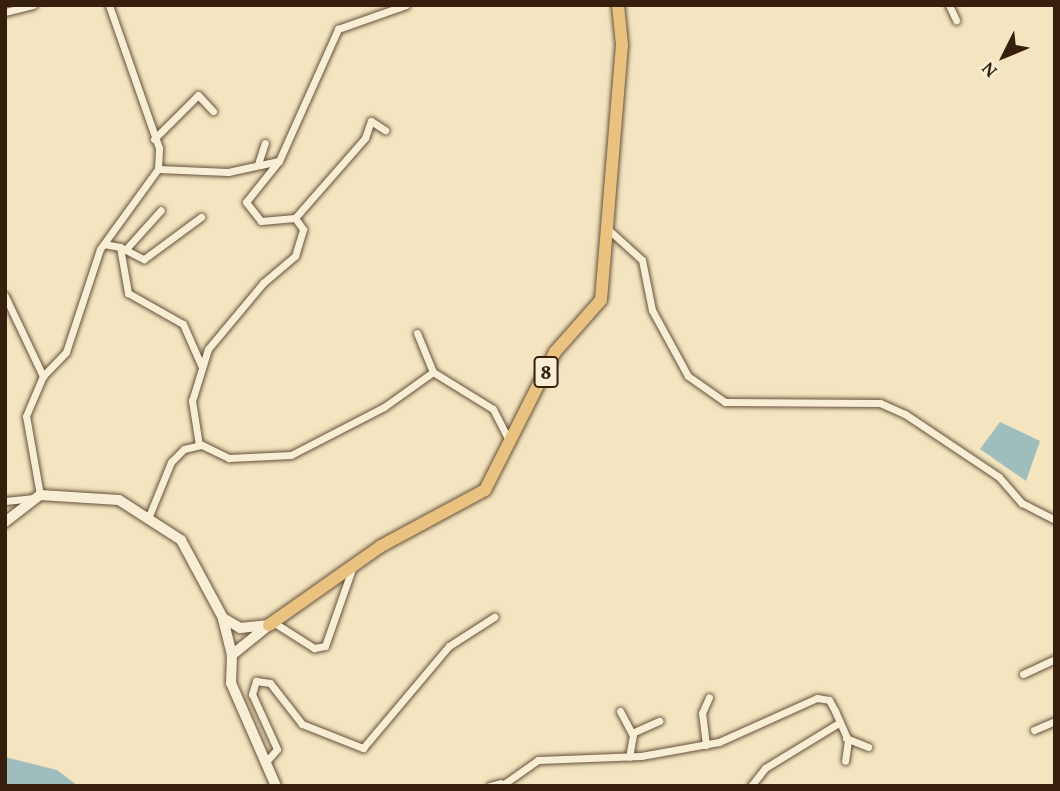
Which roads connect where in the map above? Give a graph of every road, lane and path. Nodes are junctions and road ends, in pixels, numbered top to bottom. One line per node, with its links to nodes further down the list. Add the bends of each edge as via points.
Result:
1 (33, 5): 6 (street)
2 (109, 5): 10 (street)
3 (406, 5): 12 (street, via 338,29)
4 (618, 5): 18 (main road, 8, via 622,45)
5 (949, 5): 7 (street)
6 (5, 12)
7 (957, 20)
8 (213, 111): 10 (street, via 198,95)
9 (385, 130): 17 (street, via 372,121 365,138)
10 (154, 139): 14 (street)
11 (265, 143): 13 (street)
12 (279, 161): 13 (street); 17 (street, via 246,202 261,221)
13 (258, 164): 14 (street, via 228,172)
14 (158, 169): 19 (street)
15 (160, 210): 20 (street)
16 (201, 217): 20 (street, via 144,259)
17 (295, 218): 24 (street, via 303,238 295,256 263,283 213,342)
18 (610, 231): 28 (main road, 8, via 601,300 555,352); 32 (street, via 642,260 652,310 688,376 725,402 880,403 926,428 999,477 1022,503)
19 (104, 244): 20 (street); 26 (street, via 66,352)
20 (123, 248): 24 (street, via 128,293 177,318)
21 (5, 296): 22 (street)
22 (8, 318): 26 (street)
23 (417, 333): 25 (street)
24 (202, 368): 27 (street, via 192,401)
25 (433, 372): 27 (street, via 384,407 291,455 229,458); 28 (street, via 493,409)
26 (43, 376): 29 (street, via 26,416)
27 (199, 445): 31 (street, via 177,453)
28 (511, 446): 34 (main road, 8, via 498,474 471,502)
29 (36, 496): 30 (street); 31 (street, via 95,495); 33 (street)
30 (5, 501)
31 (149, 516): 36 (street, via 181,540)
32 (1055, 520)
33 (5, 522)
34 (353, 565): 37 (main road, 8); 37 (street, via 325,646 314,648)
35 (494, 617): 53 (street, via 449,646 363,748 302,724 270,683 256,681 252,694 277,749)
36 (223, 618): 37 (street, via 240,628); 38 (street)
37 (271, 623): 38 (street)
38 (232, 655): 53 (street, via 237,706)
39 (1055, 659): 40 (street)
40 (1023, 674)
41 (709, 697): 49 (street, via 702,713)
42 (620, 711): 47 (street)
43 (659, 721): 47 (street)
44 (1055, 721): 46 (street)
45 (838, 724): 48 (street); 49 (street, via 829,700 817,698); 57 (street, via 765,768)
46 (1034, 730)
47 (632, 733): 51 (street)
48 (846, 738): 50 (street); 52 (street)
49 (706, 745): 51 (street)
50 (867, 747)
51 (629, 757): 54 (street, via 538,760)
52 (845, 761)
53 (265, 763): 55 (street)
54 (501, 784): 56 (street)
55 (276, 786)
56 (490, 786)
57 (751, 786)

